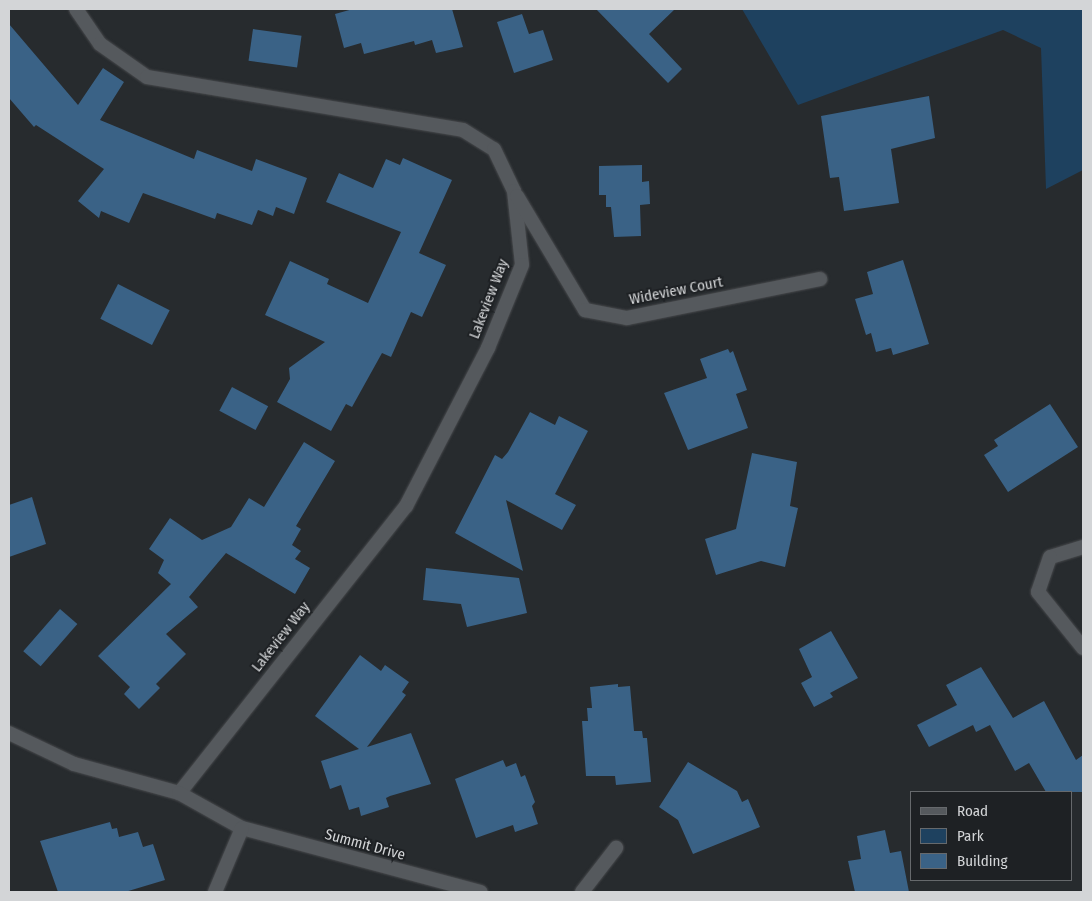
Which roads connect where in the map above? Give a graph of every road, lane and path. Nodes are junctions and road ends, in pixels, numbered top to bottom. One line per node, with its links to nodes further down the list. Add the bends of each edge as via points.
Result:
1 (76, 9): 2 (street, Lakeview Way, via 100,44 147,77 463,130 494,149)
2 (514, 191): 3 (street, Wideview Court, via 586,310 627,318); 7 (street, Lakeview Way, via 522,265 488,348 406,506)
3 (820, 279)
4 (1083, 547): 5 (street, via 1050,557 1038,592)
5 (1083, 648)
6 (9, 733): 7 (street, Summit Drive, via 74,764)
7 (179, 793): 8 (street, Summit Drive)
8 (242, 828): 10 (street); 11 (street, Summit Drive)
9 (616, 848): 12 (street)
10 (215, 892)
11 (481, 892)
12 (582, 892)

